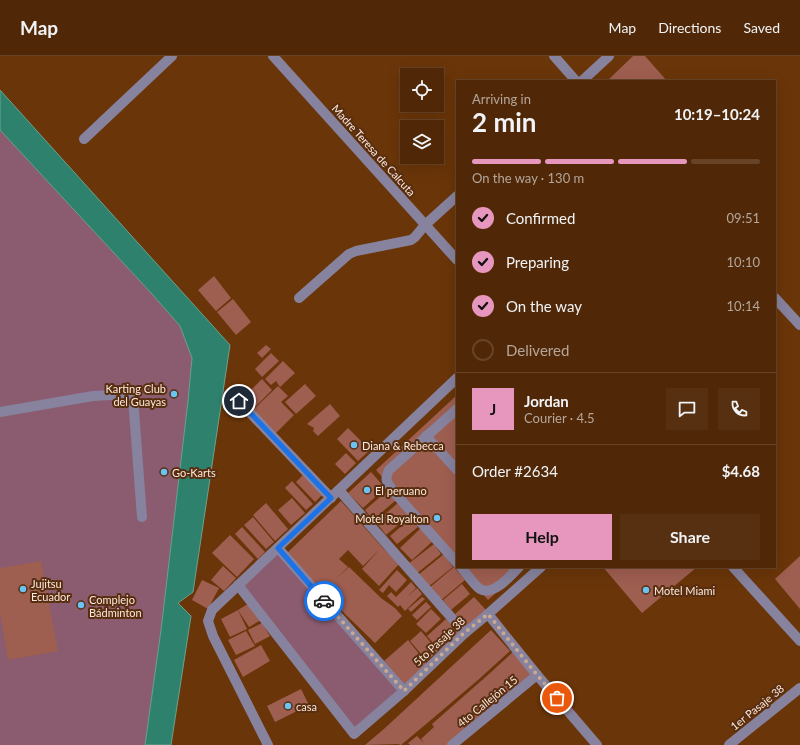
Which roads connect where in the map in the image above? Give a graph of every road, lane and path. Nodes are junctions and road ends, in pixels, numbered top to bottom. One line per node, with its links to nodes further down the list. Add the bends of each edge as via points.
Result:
1 (172, 56): 7 (street)
2 (273, 56): 9 (street, Madre Teresa de Calcuta)
3 (554, 56): 5 (street)
4 (609, 56): 6 (street)
5 (575, 80)
6 (583, 80)
7 (84, 139)
8 (456, 197): 9 (street)
9 (426, 225): 10 (street, Madre Teresa de Calcuta); 11 (street, via 411,240 349,254)
10 (456, 259)
11 (299, 298)
12 (776, 299): 13 (street)
13 (800, 325)
14 (456, 379): 20 (street)
15 (239, 401): 21 (street)
16 (456, 410): 18 (street)
17 (0, 412): 22 (street, via 93,396 129,394 133,398)
18 (426, 436): 19 (street); 24 (street, via 389,470 387,482)
19 (456, 469)
20 (339, 490): 21 (street); 31 (street)
21 (331, 498): 23 (street)
22 (142, 517)
23 (278, 548): 29 (street); 35 (street)
24 (456, 562)
25 (462, 568): 26 (street, via 480,589 487,591 499,586)
26 (518, 568)
27 (540, 568): 30 (street, 5to Pasaje 38)
28 (735, 568): 32 (street)
29 (238, 585): 35 (street, 5to Pasaje 38, via 354,734); 36 (street, via 212,610 208,621 213,636)
30 (488, 614): 31 (street, 5to Pasaje 38); 33 (street)
31 (464, 633): 35 (street, 5to Pasaje 38)
32 (800, 641)
33 (537, 675): 37 (street, 4to Callejón 15); 38 (street)
34 (800, 688): 39 (street, 1er Pasaje 38)
35 (404, 691)
36 (268, 745)
37 (452, 745)
38 (597, 745)
39 (729, 745)

